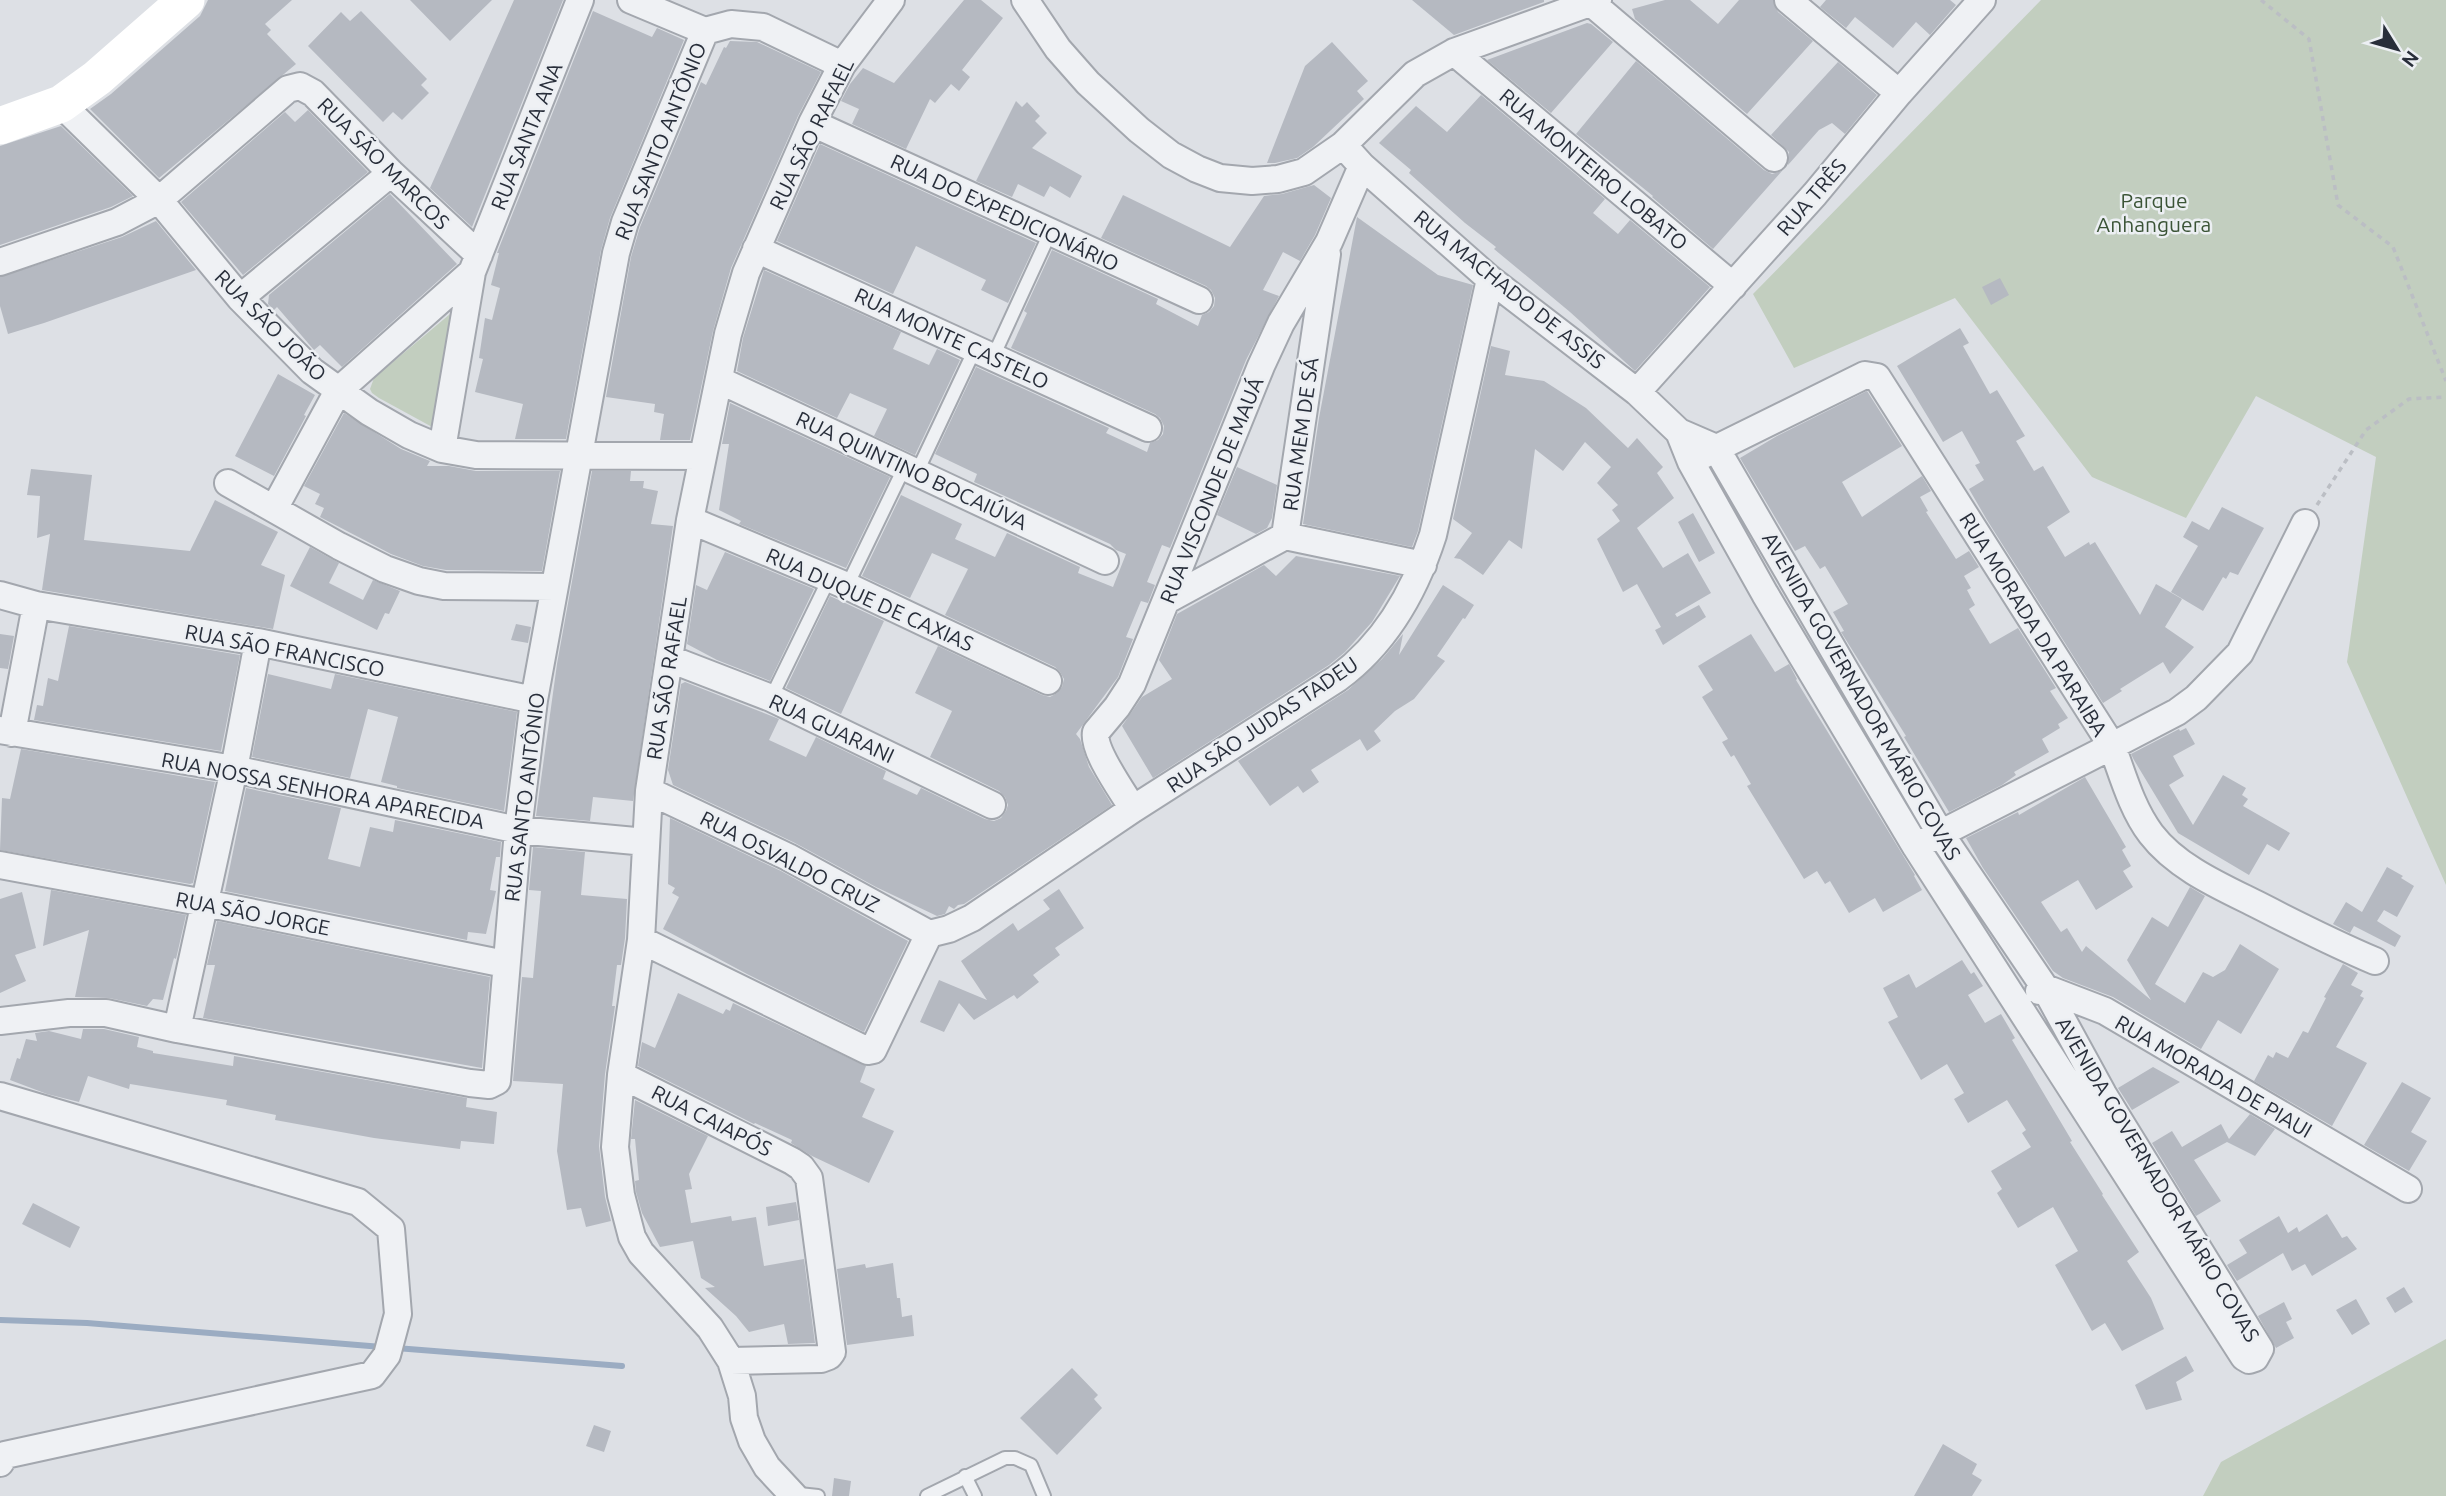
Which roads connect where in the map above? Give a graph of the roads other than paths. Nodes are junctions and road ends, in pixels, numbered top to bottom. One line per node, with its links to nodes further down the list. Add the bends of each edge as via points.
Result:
1 (186, 0): 13 (main road)
2 (580, 0): 25 (street, RUA SANTA ANA)
3 (631, 0): 9 (street)
4 (891, 0): 11 (street, RUA SÃO RAFAEL)
5 (1025, 0): 16 (street, via 1088,83 1139,130 1197,169 1220,178 1278,179 1304,172)
6 (1788, 0): 12 (street)
7 (1982, 0): 12 (street, RUA TRÊS)
8 (1592, 1): 10 (street); 17 (street)
9 (705, 31): 11 (street, via 732,24 763,27); 38 (street, RUA SANTO ANTÔNIO, via 618,244)
10 (1454, 52): 16 (street, via 1415,74); 27 (street, RUA MONTEIRO LOBATO)
11 (842, 65): 14 (street, RUA SÃO RAFAEL)
12 (1899, 93): 27 (street, RUA TRÊS)
13 (61, 104): 15 (main road); 20 (street, RUA SÃO JOÃO)
14 (812, 123): 21 (street, RUA DO EXPEDICIONÁRIO); 23 (street, RUA SÃO RAFAEL)
15 (0, 126)
16 (1343, 145): 18 (street, RUA MACHADO DE ASSIS)
17 (1774, 158)
18 (1362, 166): 22 (street, RUA VISCONDE DE MAUÁ); 26 (street, RUA MACHADO DE ASSIS)
19 (391, 173): 20 (street, RUA SÃO MARCOS, via 313,93 295,86); 25 (street, RUA SÃO MARCOS); 28 (street)
20 (159, 200): 24 (street, RUA SÃO MARCOS, via 117,222); 28 (street, RUA SÃO JOÃO)
21 (1050, 233): 29 (street, RUA DO EXPEDICIONÁRIO); 30 (lane)
22 (1329, 242): 46 (street, RUA MEM DE SÁ); 52 (street, RUA VISCONDE DE MAUÁ, via 1261,366)
23 (756, 249): 30 (street, RUA MONTE CASTELO); 31 (street, RUA SÃO RAFAEL, via 738,294)
24 (0, 262)
25 (475, 264): 32 (street, RUA SANTA ANA); 37 (street, RUA SANTA ANA)
26 (1490, 279): 33 (street, RUA MACHADO DE ASSIS); 48 (street, RUA SÃO JUDAS TADEU)
27 (1733, 286): 33 (street, RUA TRÊS)
28 (240, 298): 32 (street, RUA SÃO JOÃO)
29 (1199, 300)
30 (984, 353): 34 (street, RUA MONTE CASTELO); 41 (lane)
31 (719, 380): 39 (street, RUA SÃO RAFAEL); 41 (street, RUA QUINTINO BOCAIÚVA)
32 (338, 391): 37 (street, RUA SÃO JOÃO, via 409,435); 43 (street, RUA SANTA ANA)
33 (1637, 392): 35 (street, RUA MACHADO DE ASSIS)
34 (1148, 428)
35 (1679, 432): 36 (street, RUA MACHADO DE ASSIS); 40 (street, RUA MACHADO DE ASSIS)
36 (1716, 448): 40 (street, RUA MORADA DA PARAIBA); 55 (street, AVENIDA GOVERNADOR MÁRIO COVAS); 62 (street, RUA MORADA DA PARAIBA, via 1865,375 1877,377)
37 (442, 449): 38 (street, RUA SÃO JOÃO, via 476,455)
38 (578, 454): 39 (street, RUA SÃO JOÃO); 50 (street, RUA SANTO ANTÔNIO)
39 (701, 456): 44 (street, RUA SÃO RAFAEL)
40 (1691, 462): 57 (street, AVENIDA GOVERNADOR MÁRIO COVAS)
41 (911, 469): 47 (street, RUA QUINTINO BOCAIÚVA); 49 (lane)
42 (228, 483): 43 (street)
43 (274, 509): 50 (street, via 385,569 419,581 444,586)
44 (690, 520): 49 (street, RUA DUQUE DE CAXIAS); 56 (street, RUA SÃO RAFAEL)
45 (2305, 523): 62 (street, via 2240,653 2177,712)
46 (1285, 536): 48 (street); 52 (street, RUA MEM DE SÁ)
47 (1105, 561)
48 (1423, 565): 66 (street, RUA SÃO JUDAS TADEU, via 1384,635 1349,670)
49 (838, 583): 58 (street, RUA DUQUE DE CAXIAS); 59 (lane)
50 (554, 587): 60 (street, RUA SANTO ANTÔNIO)
51 (0, 595): 53 (street, RUA SÃO FRANCISCO)
52 (1167, 600): 66 (street, RUA VISCONDE DE MAUÁ, via 1132,684 1094,736)
53 (36, 605): 54 (street, RUA SÃO FRANCISCO); 61 (street)
54 (258, 642): 60 (street, RUA SÃO FRANCISCO); 63 (street)
55 (1829, 645): 57 (street); 68 (street, AVENIDA GOVERNADOR MÁRIO COVAS)
56 (670, 659): 59 (street, RUA GUARANI); 64 (street, RUA SÃO RAFAEL)
57 (1806, 659): 70 (street, AVENIDA GOVERNADOR MÁRIO COVAS)
58 (1048, 681)
59 (771, 698): 65 (street, RUA GUARANI)
60 (534, 700): 67 (street, RUA SANTO ANTÔNIO)
61 (6, 732): 63 (street, RUA NOSSA SENHORA APARECIDA)
62 (2112, 746): 68 (street); 75 (street, RUA MORADA DA PARAIBA, via 2137,814 2166,850 2223,888)
63 (234, 769): 67 (street, RUA NOSSA SENHORA APARECIDA); 72 (street)
64 (649, 791): 69 (street, RUA SÃO RAFAEL); 73 (street, RUA OSVALDO CRUZ, via 788,857)
65 (992, 805)
66 (1133, 809): 73 (street, RUA SÃO JUDAS TADEU, via 972,918)
67 (518, 830): 69 (street, RUA NOSSA SENHORA APARECIDA); 76 (street, RUA SANTO ANTÔNIO)
68 (1940, 833): 70 (street); 77 (street, AVENIDA GOVERNADOR MÁRIO COVAS)
69 (646, 842): 74 (street, RUA SÃO RAFAEL)
70 (1916, 847): 78 (street, AVENIDA GOVERNADOR MÁRIO COVAS)
71 (0, 865): 72 (street, RUA SÃO JORGE)
72 (205, 903): 76 (street, RUA SÃO JORGE); 80 (street)
73 (929, 934): 74 (street, via 870,1051)
74 (641, 940): 81 (street, RUA SÃO RAFAEL)
75 (2375, 961)
76 (505, 964): 80 (street, RUA SANTO ANTÔNIO, via 498,1076 489,1086)
77 (2045, 988): 78 (street); 78 (street, AVENIDA GOVERNADOR MÁRIO COVAS, via 2110,1106 2260,1349 2255,1358 2244,1357); 83 (street, RUA MORADA DE PIAUI, via 2105,1011)
78 (2016, 1001)
79 (0, 1021): 80 (street, RUA SANTO ANTÔNIO, via 106,1013)
80 (177, 1029)
81 (621, 1075): 84 (street, RUA SÃO RAFAEL, via 615,1147 629,1231 641,1253 710,1328); 84 (street, RUA CAIAPÓS, via 801,1167 811,1184 832,1352 821,1359)
82 (0, 1096): 85 (street, via 358,1202 391,1229 398,1314 390,1348 372,1375 5,1455)
83 (2408, 1189)
84 (731, 1361): 87 (street, RUA SÃO RAFAEL, via 751,1441)
85 (0, 1463)
86 (965, 1476): 89 (lane); 90 (lane); 91 (lane, via 1016,1458 1031,1465)
87 (792, 1494): 88 (lane)
88 (818, 1496)
89 (927, 1496)
90 (975, 1496)
91 (1044, 1496)

